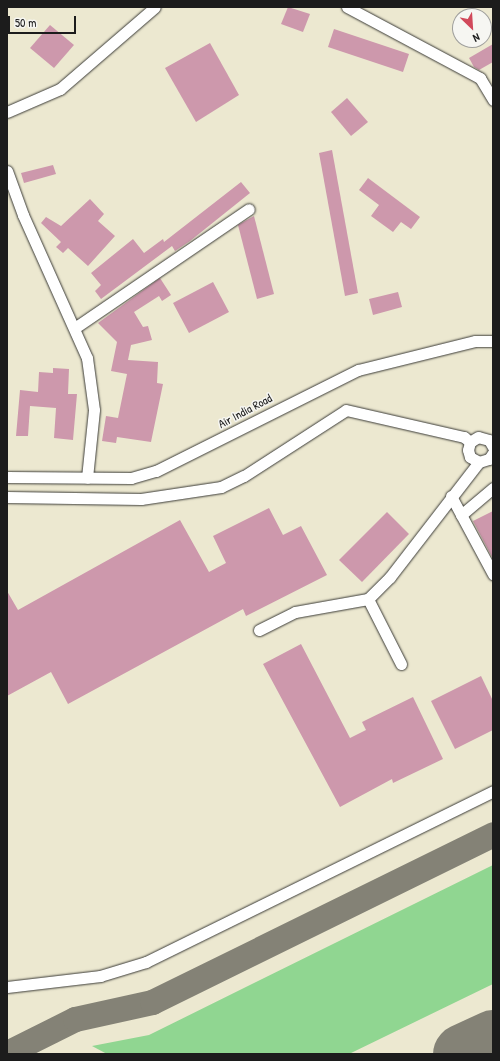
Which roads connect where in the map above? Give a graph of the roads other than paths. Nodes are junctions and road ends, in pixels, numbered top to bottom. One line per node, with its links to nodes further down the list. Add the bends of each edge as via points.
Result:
1 (155, 7): 4 (street, via 60,89)
2 (349, 7): 3 (street, via 480,78)
3 (493, 100)
4 (7, 112)
5 (7, 171): 6 (street)
6 (10, 190): 8 (street, via 45,267)
7 (249, 209): 8 (street)
8 (76, 326): 14 (street, via 93,385)
9 (493, 341): 14 (street, Air India Road, via 475,340 358,370 156,471 117,480)
10 (470, 442): 11 (street, via 482,437); 12 (street, via 469,454); 18 (street, via 464,437 346,410 244,476 221,487 141,499)
11 (493, 447)
12 (488, 459): 16 (street)
13 (7, 476): 14 (street, Air India Road)
14 (87, 478)
15 (493, 488): 20 (street)
16 (451, 496): 20 (street); 22 (street, via 390,577)
17 (7, 497): 18 (street)
18 (24, 498): 19 (street)
19 (7, 502)
20 (461, 515): 21 (street)
21 (493, 574)
22 (368, 599): 23 (street, via 295,612); 24 (street)
23 (259, 630)
24 (401, 664)
25 (493, 791): 26 (street, via 146,962 100,976)
26 (7, 987)

